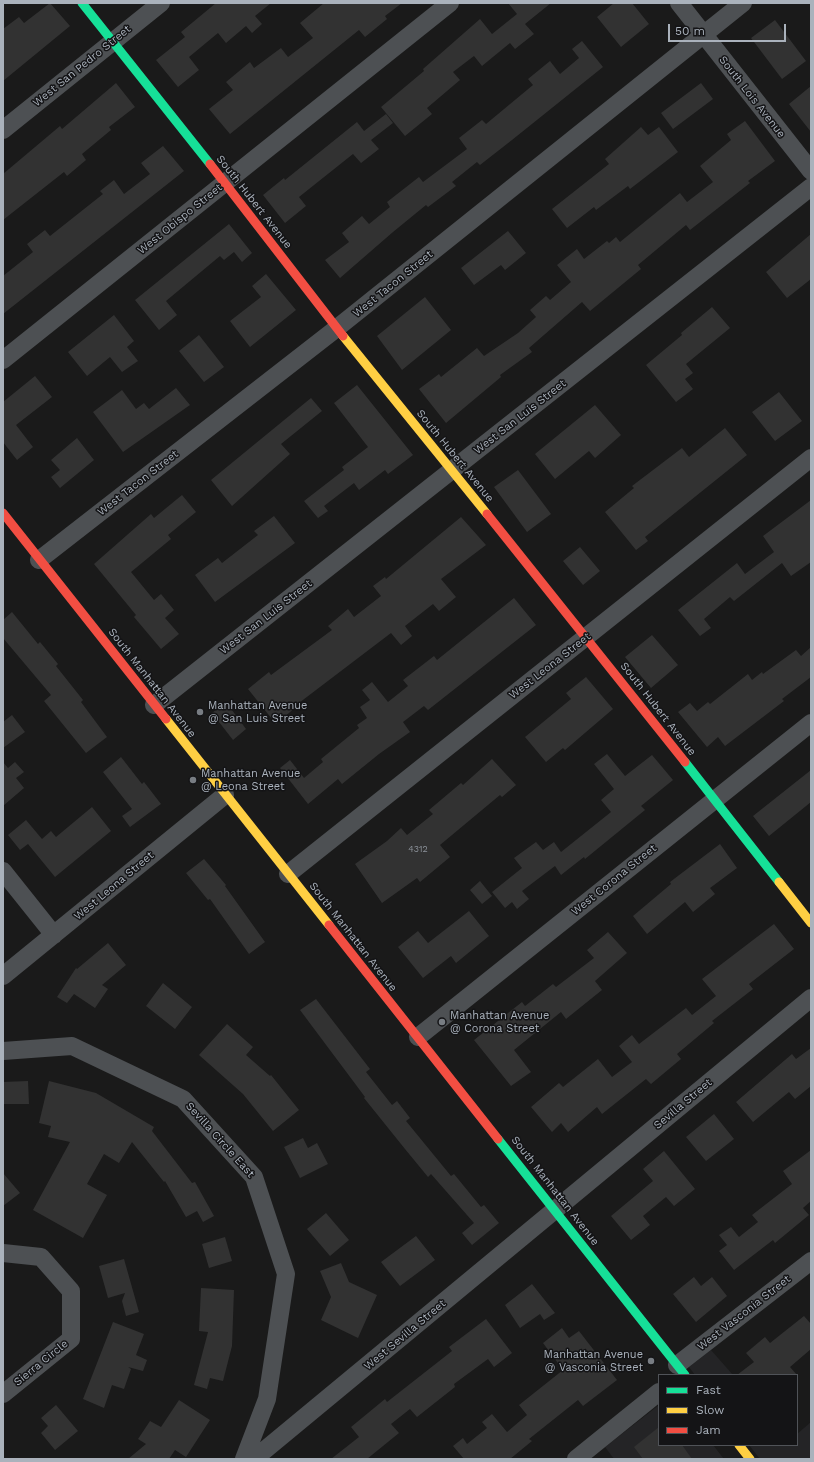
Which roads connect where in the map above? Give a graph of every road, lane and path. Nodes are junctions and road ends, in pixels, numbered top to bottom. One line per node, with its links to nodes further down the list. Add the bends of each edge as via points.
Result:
1 (82, 3): 7 (street, South Hubert Avenue)
2 (161, 3): 7 (street, West San Pedro Street)
3 (450, 3): 10 (street, West Obispo Street)
4 (679, 3): 6 (street, South Lois Avenue)
5 (743, 3): 6 (street, West Tacon Street)
6 (704, 34): 9 (street, South Lois Avenue); 12 (street, West Tacon Street)
7 (112, 42): 8 (street, West San Pedro Street); 10 (street, South Hubert Avenue)
8 (3, 130)
9 (811, 171)
10 (225, 183): 12 (street, South Hubert Avenue); 13 (street, West Obispo Street)
11 (811, 187): 15 (street, West San Luis Street)
12 (337, 328): 15 (street, South Hubert Avenue); 17 (street, West Tacon Street)
13 (3, 360)
14 (811, 458): 18 (street, West Leona Street)
15 (452, 471): 18 (street, South Hubert Avenue); 19 (street, West San Luis Street)
16 (3, 513): 17 (street, South Manhattan Avenue)
17 (39, 560): 19 (street, South Manhattan Avenue)
18 (586, 637): 22 (street, South Hubert Avenue); 24 (street, West Leona Street)
19 (154, 705): 21 (street, South Manhattan Avenue)
20 (811, 723): 22 (street, West Corona Street)
21 (225, 795): 24 (street, South Manhattan Avenue); 26 (street, West Leona Street)
22 (714, 800): 25 (street, South Hubert Avenue); 29 (street, West Corona Street)
23 (3, 871): 26 (street)
24 (288, 874): 29 (street, South Manhattan Avenue)
25 (811, 924)
26 (54, 935): 27 (street, West Leona Street)
27 (3, 976)
28 (811, 998): 31 (street, Sevilla Street)
29 (418, 1037): 31 (street, South Manhattan Avenue)
30 (3, 1051): 38 (street, Sevilla Circle East, via 72,1046 183,1099 254,1176 286,1274 267,1399)
31 (555, 1210): 34 (street, South Manhattan Avenue); 39 (street, West Sevilla Street)
32 (3, 1253): 36 (street, Sierra Circle, via 41,1257 71,1291 71,1339)
33 (811, 1261): 34 (street, West Vasconia Street)
34 (681, 1372)
35 (658, 1393): 40 (street)
36 (3, 1394)
37 (740, 1446): 41 (street)
38 (244, 1459)
39 (254, 1459)
40 (576, 1459)
41 (750, 1459)

